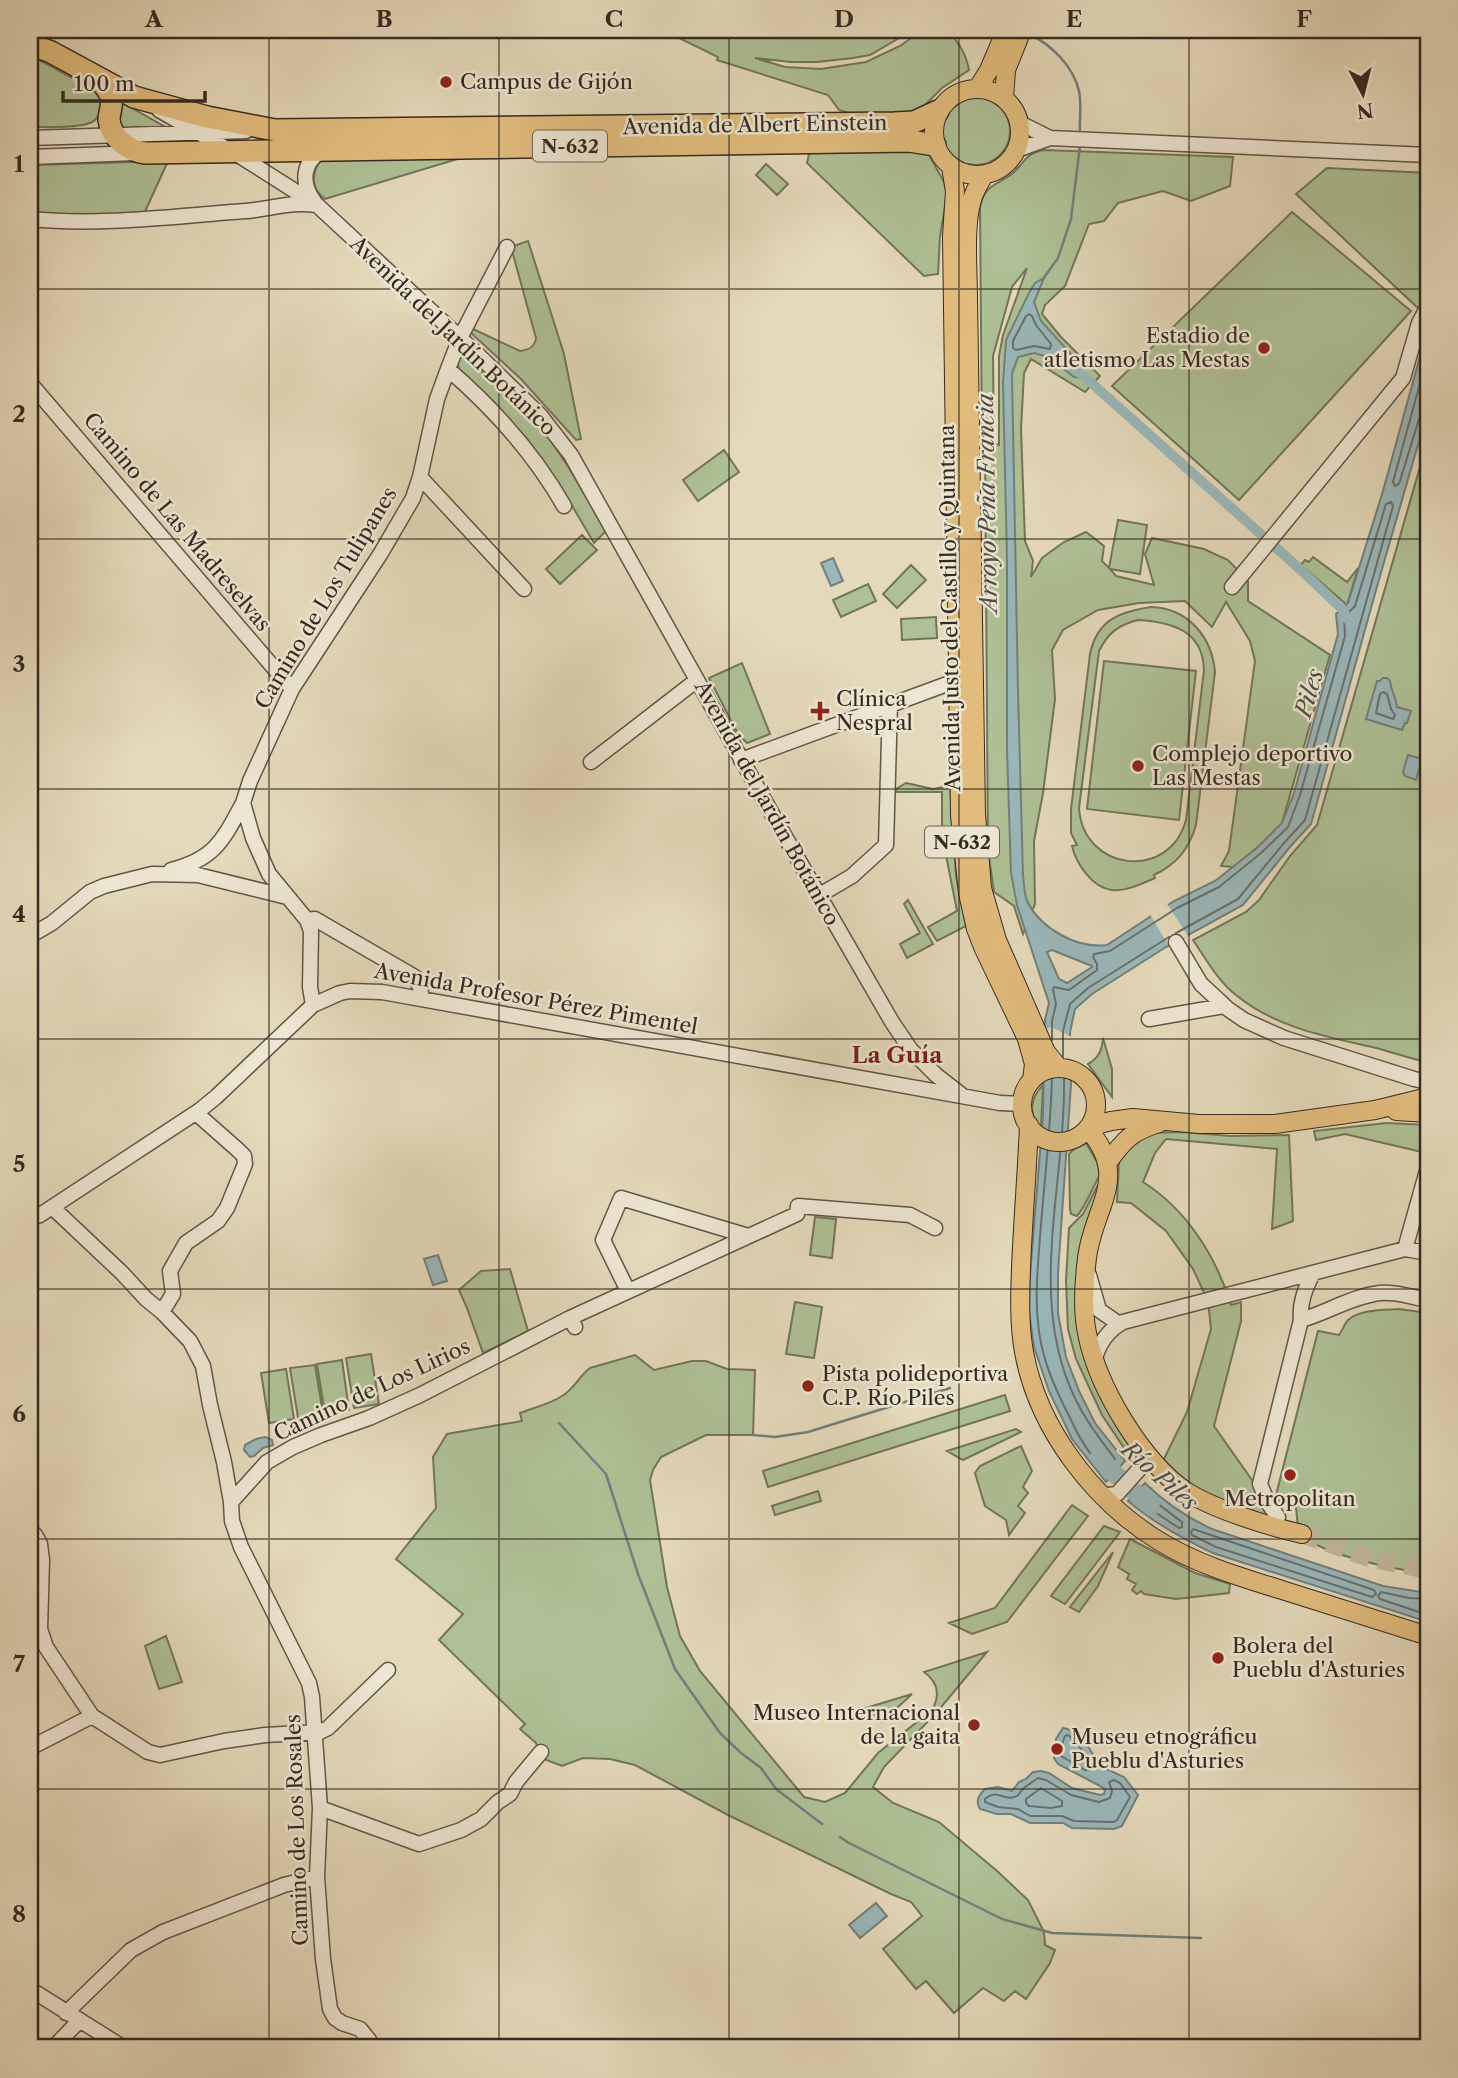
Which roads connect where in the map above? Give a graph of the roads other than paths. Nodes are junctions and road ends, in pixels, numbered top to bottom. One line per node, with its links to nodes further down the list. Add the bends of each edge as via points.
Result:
1 (1006, 30): 6 (main road)
2 (1023, 30): 6 (main road)
3 (30, 36): 5 (highway, Avenida del Jardín Botánico / N-632)
4 (30, 44): 5 (highway, Avenida del Jardín Botánico / N-632)
5 (51, 52): 7 (highway, Avenida del Jardín Botánico / N-632)
6 (1004, 52): 8 (main road); 10 (main road)
7 (99, 78): 9 (highway, Avenida del Jardín Botánico / N-632); 13 (highway, via 110,93)
8 (978, 88): 10 (main road); 11 (main road, N-632, via 955,94)
9 (134, 97): 14 (highway, Avenida de Albert Einstein / N-632); 15 (street, Avenida del Jardín Botánico)
10 (1004, 98): 12 (main road)
11 (938, 111): 14 (highway, Avenida de Albert Einstein / N-632, via 894,123); 18 (main road)
12 (1020, 124): 17 (street); 20 (main road)
13 (112, 127): 15 (street, Avenida de Albert Einstein); 16 (street, via 85,136); 22 (highway, via 124,146)
14 (275, 130): 15 (street, Avenida de Albert Einstein)
15 (198, 132): 21 (street, Avenida del Jardín Botánico)
16 (30, 138)
17 (1052, 139): 20 (street); 23 (street)
18 (935, 145): 19 (highway, Avenida de Albert Einstein / N-632, via 909,141); 25 (main road, N-632)
19 (324, 149): 21 (highway, Avenida de Albert Einstein / N-632); 27 (street, via 307,164 304,179)
20 (1017, 150): 26 (main road, via 1006,164)
21 (231, 152): 22 (highway, N-632); 27 (street, Avenida del Jardín Botánico)
22 (145, 153): 24 (street)
23 (1428, 155)
24 (30, 157)
25 (951, 167): 26 (main road); 39 (main road, Avenida Justo del Castillo y Quintana / N-632, via 956,191 952,236)
26 (984, 175): 55 (main road, Avenida Justo del Castillo y Quintana / N-632, via 972,200 968,234 976,814 982,888 997,940 1046,1052)
27 (317, 205): 28 (street, via 301,202 88,223); 31 (street, Avenida del Jardín Botánico)
28 (30, 219)
29 (507, 247): 31 (street, Camino de Los Tulipanes)
30 (1428, 306): 36 (street, via 1403,378)
31 (460, 338): 32 (street, Camino de Los Tulipanes); 38 (street, Avenida del Jardín Botánico, via 540,415 571,455)
32 (448, 369): 34 (street, Camino de Los Tulipanes); 35 (street, via 518,438)
33 (30, 383): 40 (street, Camino de Las Madreselvas)
34 (420, 477): 37 (street); 40 (street, Camino de Los Tulipanes, via 381,553)
35 (564, 506)
36 (1233, 587)
37 (524, 589)
38 (697, 680): 42 (street, Avenida del Jardín Botánico); 43 (street)
39 (958, 680): 41 (street); 56 (main road, Avenida Justo del Castillo y Quintana / N-632, via 960,815 968,893 983,947 1027,1039)
40 (292, 689): 44 (street, Camino de Los Tulipanes)
41 (890, 704): 42 (street); 46 (street, via 886,845 852,876)
42 (741, 760): 46 (street, Avenida del Jardín Botánico)
43 (591, 762)
44 (243, 803): 45 (street, Camino de Los Tulipanes, via 219,844); 47 (street, via 269,874)
45 (198, 868): 47 (street); 49 (street, via 104,886)
46 (818, 896): 58 (street, Avenida del Jardín Botánico, via 911,1050)
47 (287, 897): 48 (street)
48 (307, 920): 51 (street, via 315,919 415,977); 52 (street)
49 (30, 936)
50 (1176, 942): 53 (street, via 1201,984)
51 (422, 999): 52 (street, Avenida Profesor Pérez Pimentel, via 350,991); 58 (street, Avenida Profesor Pérez Pimentel)
52 (313, 1005): 63 (street, Avenida Profesor Pérez Pimentel)
53 (1224, 1006): 54 (street); 57 (street, via 1263,1030)
54 (1149, 1019)
55 (1059, 1068): 56 (main road); 59 (main road, via 1080,1074)
56 (1036, 1077): 60 (main road, N-632)
57 (1422, 1092): 61 (main road); 61 (street, via 1409,1086); 62 (main road)
58 (964, 1096): 60 (street, Avenida Profesor Pérez Pimentel)
59 (1096, 1097): 64 (main road, via 1113,1112); 67 (main road, via 1096,1110)
60 (1022, 1104): 66 (main road)
61 (1401, 1104): 62 (main road)
62 (1375, 1110): 65 (main road, via 1275,1124)
63 (196, 1113): 70 (street, Avenida Profesor Pérez Pimentel); 80 (street, via 244,1156 245,1164 218,1221 186,1243 178,1257 170,1277 173,1294)
64 (1133, 1118): 65 (main road); 67 (main road)
65 (1165, 1121): 68 (main road, via 1128,1138)
66 (1032, 1129): 67 (main road, via 1058,1142); 85 (main road, via 1020,1309 1024,1352 1051,1426 1082,1473)
67 (1085, 1131): 68 (main road, via 1097,1139)
68 (1108, 1162): 76 (main road, via 1107,1189)
69 (1428, 1167): 74 (street)
70 (52, 1207): 71 (street, Avenida Profesor Pérez Pimentel); 80 (street, Camino de Los Rosales)
71 (30, 1218)
72 (934, 1228): 73 (street, Camino de Los Lirios, via 910,1215 798,1206 798,1213)
73 (748, 1236): 78 (street, Camino de Los Lirios); 78 (street, via 621,1198 603,1240)
74 (1405, 1248): 75 (street); 77 (street)
75 (1428, 1253)
76 (1086, 1260): 82 (street, via 1099,1310); 83 (main road, via 1086,1332)
77 (1313, 1273): 81 (street, via 1305,1288); 82 (street)
78 (628, 1291): 86 (street, Camino de Los Lirios, via 420,1395 293,1447 267,1462)
79 (1428, 1300): 81 (street, via 1376,1293)
80 (162, 1312): 86 (street, Camino de Los Rosales, via 190,1341 203,1366)
81 (1301, 1320): 87 (street, via 1259,1484 1278,1517)
82 (1119, 1324): 83 (street, via 1102,1342)
83 (1094, 1362): 84 (main road)
84 (1142, 1457): 85 (street); 87 (main road, via 1187,1492)
85 (1112, 1499): 90 (main road, via 1158,1541 1181,1553 1228,1573)
86 (230, 1502): 93 (street, Camino de Los Rosales, via 241,1547 309,1683)
87 (1273, 1527): 89 (main road)
88 (30, 1530): 92 (street, via 43,1560 40,1629 46,1647)
89 (1302, 1534)
90 (1428, 1636)
91 (388, 1670): 93 (street, via 328,1728)
92 (92, 1716): 93 (street, via 160,1755 224,1741); 94 (street)
93 (314, 1731): 96 (street, Camino de Los Rosales)
94 (30, 1748)
95 (541, 1752): 96 (street, via 510,1794 481,1819 419,1844)
96 (320, 1808): 97 (street, Camino de Los Rosales)
97 (317, 1877): 99 (street, via 284,1885 163,1932 131,1950); 103 (street, Camino de Los Rosales, via 330,2009 342,2024 360,2029)
98 (30, 1989): 99 (street)
99 (66, 2013): 100 (street)
100 (79, 2021): 101 (street); 102 (street)
101 (53, 2048)
102 (124, 2048)
103 (372, 2048)

